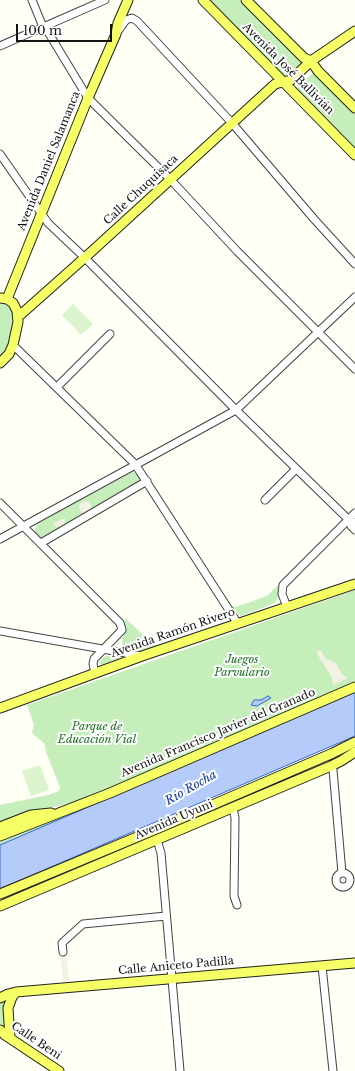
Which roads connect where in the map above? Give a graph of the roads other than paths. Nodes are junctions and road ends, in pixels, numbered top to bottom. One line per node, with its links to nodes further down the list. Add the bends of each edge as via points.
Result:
1 (32, 0): 6 (street)
2 (105, 0): 6 (street)
3 (128, 0): 8 (main road, Avenida Daniel Salamanca)
4 (203, 0): 11 (main road, Avenida José Ballivián)
5 (246, 0): 10 (main road, Avenida José Ballivián, via 304,58)
6 (43, 27): 9 (street); 12 (street)
7 (355, 31): 10 (main road, Calle Chuquisaca)
8 (116, 34): 12 (main road, Avenida Daniel Salamanca); 14 (street, Avenida Daniel Salamanca, via 126,20 132,18 137,21)
9 (0, 46)
10 (311, 60): 11 (main road, Calle Chuquisaca, via 291,80); 13 (main road, Avenida José Ballivián, via 318,71)
11 (283, 82): 14 (main road, Calle Chuquisaca, via 275,84); 16 (main road, Avenida José Ballivián)
12 (88, 98): 17 (street); 18 (main road, Avenida Daniel Salamanca)
13 (355, 108)
14 (232, 123): 17 (main road, Calle Chuquisaca); 20 (street)
15 (0, 154): 18 (street)
16 (355, 155)
17 (170, 179): 19 (main road, Calle Chuquisaca); 24 (street)
18 (41, 213): 19 (street); 21 (main road, Avenida Daniel Salamanca)
19 (85, 258): 23 (main road, Calle Chuquisaca); 30 (street)
20 (355, 264)
21 (3, 298): 23 (main road, via 10,300)
22 (355, 298): 24 (street)
23 (18, 317): 26 (main road)
24 (318, 332): 28 (street); 30 (street)
25 (110, 334): 29 (street)
26 (14, 345): 27 (main road); 29 (street)
27 (0, 363)
28 (355, 369)
29 (57, 387): 31 (street)
30 (236, 410): 31 (street); 32 (street)
31 (136, 464): 33 (street); 38 (street)
32 (296, 469): 34 (street); 37 (street)
33 (147, 482): 41 (street); 44 (street)
34 (265, 500)
35 (0, 503): 38 (street)
36 (355, 513): 37 (street)
37 (352, 521): 39 (street, via 351,526); 43 (street, via 283,585 282,594)
38 (23, 526): 40 (street); 41 (street)
39 (355, 530)
40 (0, 539)
41 (41, 543): 46 (street, via 120,623 122,630)
42 (355, 584): 43 (main road, Avenida Ramón Rivero)
43 (287, 607): 44 (main road, Avenida Ramón Rivero)
44 (238, 624): 47 (main road, Avenida Ramón Rivero)
45 (0, 631): 46 (street)
46 (103, 649): 47 (street); 48 (street, via 94,659)
47 (142, 656): 48 (main road, Avenida Ramón Rivero)
48 (95, 673): 50 (main road, Avenida Ramón Rivero)
49 (355, 687): 57 (main road, Avenida Francisco Javier del Granado)
50 (0, 708)
51 (355, 742): 61 (main road, Avenida Uyuni)
52 (355, 752): 54 (main road, Avenida Uyuni)
53 (355, 756): 54 (main road)
54 (341, 761): 55 (main road, Avenida Uyuni)
55 (331, 766): 56 (main road, Avenida Uyuni); 63 (street)
56 (233, 808): 60 (main road, Avenida Uyuni); 66 (street)
57 (62, 812): 58 (main road, via 31,815); 59 (main road)
58 (0, 827)
59 (0, 836)
60 (157, 840): 62 (main road, Avenida Uyuni); 69 (street, via 162,853)
61 (77, 863): 64 (main road, Avenida Uyuni); 65 (main road)
62 (81, 873): 67 (main road, Avenida Uyuni); 68 (main road)
63 (342, 873)
64 (0, 894)
65 (0, 900)
66 (236, 905)
67 (0, 906)
68 (0, 913)
69 (166, 916): 70 (street, via 83,924 62,943); 73 (street)
70 (63, 952)
71 (355, 964): 72 (main road, Calle Aniceto Padilla)
72 (322, 966): 73 (main road, Calle Aniceto Padilla); 79 (street)
73 (172, 978): 74 (main road, Calle Aniceto Padilla); 78 (street)
74 (16, 992): 75 (main road, Calle Aniceto Padilla); 76 (main road, via 8,1008)
75 (0, 998)
76 (4, 1034): 77 (main road, Calle Beni)
77 (59, 1071)
78 (180, 1071)
79 (333, 1071)

